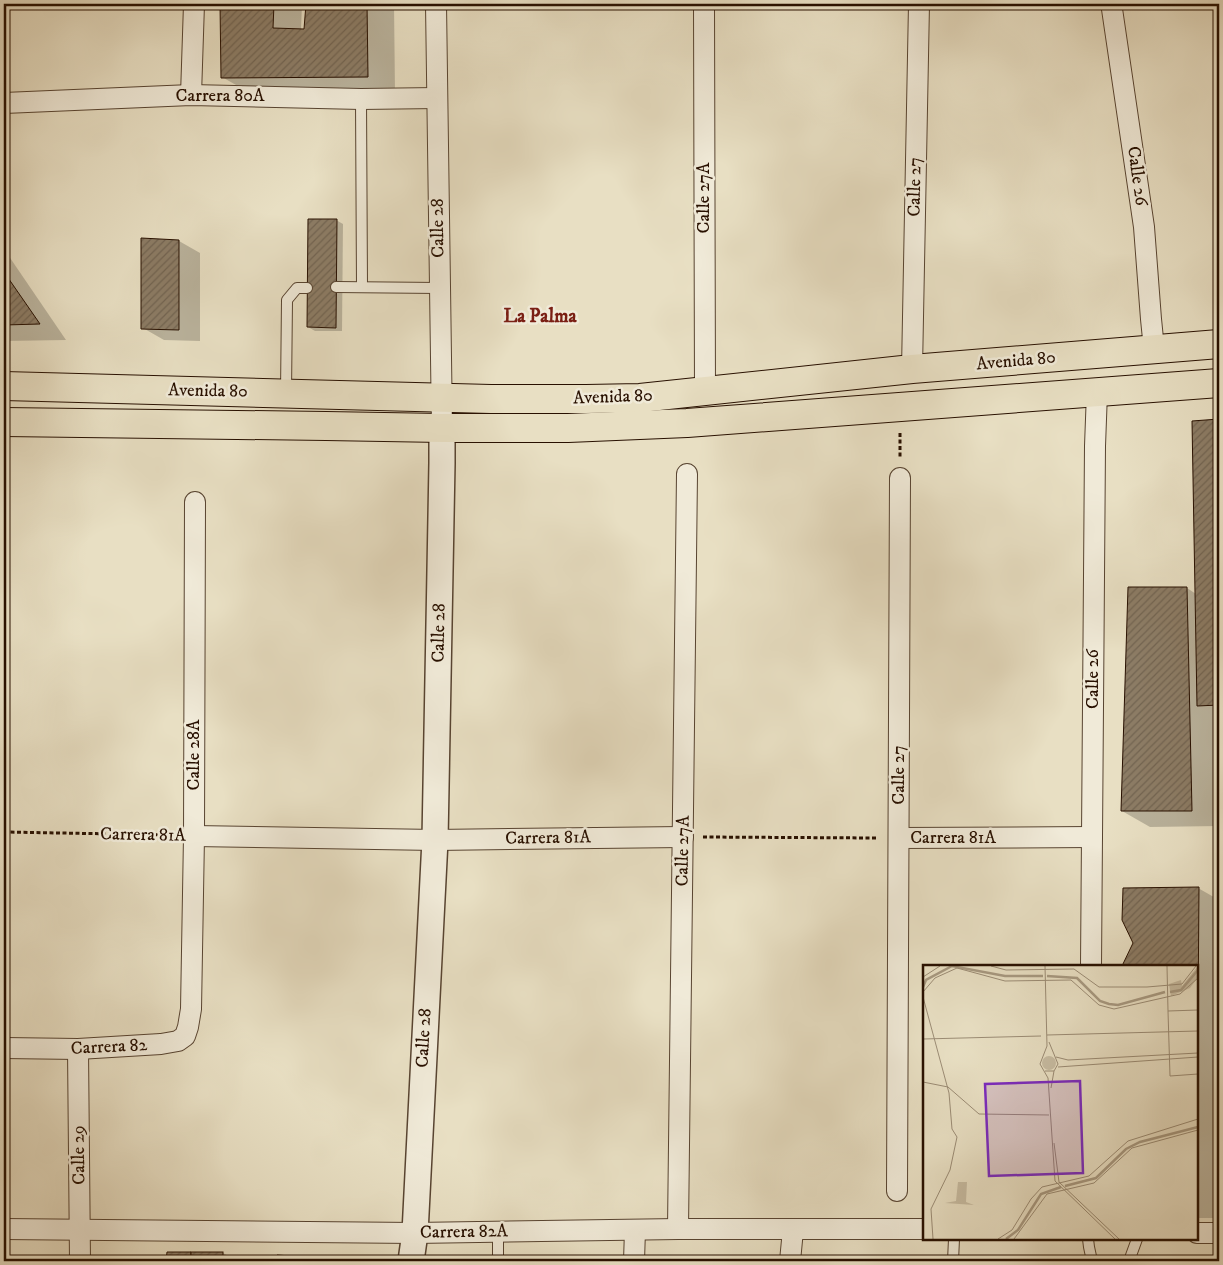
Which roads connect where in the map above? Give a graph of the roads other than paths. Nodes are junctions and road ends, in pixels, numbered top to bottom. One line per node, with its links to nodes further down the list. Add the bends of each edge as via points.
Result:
1 (194, 4): 6 (street)
2 (436, 4): 7 (street, Calle 28)
3 (704, 4): 19 (street, Calle 27A)
4 (919, 4): 16 (street, Calle 27)
5 (1111, 4): 15 (street, Calle 26, via 1144,227)
6 (191, 95): 8 (street, Carrera 80A); 9 (street, Carrera 80A)
7 (437, 98): 8 (street, Carrera 80A); 13 (street, Calle 28)
8 (361, 99): 11 (lane)
9 (4, 103)
10 (336, 287): 11 (lane)
11 (362, 287): 13 (lane)
12 (307, 288): 21 (lane, via 297,288 287,300)
13 (439, 288): 22 (street, Calle 28)
14 (1219, 344): 15 (main road, Avenida 80)
15 (1154, 349): 16 (main road, Avenida 80)
16 (912, 369): 19 (main road, Avenida 80)
17 (1219, 383): 20 (main road, Avenida 80)
18 (4, 386): 21 (main road, Avenida 80)
19 (705, 391): 22 (main road, Avenida 80, via 640,398)
20 (1097, 392): 24 (main road, Avenida 80, via 688,423 568,428); 30 (street, Calle 26)
21 (286, 393): 22 (main road, Avenida 80)
22 (441, 398): 24 (street, Calle 28)
23 (4, 422): 24 (main road, Avenida 80)
24 (442, 428): 32 (street, Calle 28)
25 (687, 474): 29 (street, Calle 27A)
26 (900, 478): 31 (street, Calle 27)
27 (194, 502): 28 (street, Calle 28A)
28 (194, 836): 32 (street, Carrera 81A); 34 (street, Calle 28A)
29 (683, 837): 32 (street, Carrera 81A); 39 (street, Calle 27A)
30 (1092, 837): 31 (street, Carrera 81A); 33 (street, Calle 26)
31 (899, 838): 37 (street, Calle 27)
32 (435, 840): 45 (street, Calle 28)
33 (1091, 965)
34 (191, 1009): 36 (street, Carrera 82, via 185,1036 178,1041)
35 (4, 1048): 36 (street, Carrera 82)
36 (78, 1049): 41 (street, Calle 29)
37 (897, 1191)
38 (4, 1229): 41 (street, Carrera 82A)
39 (678, 1229): 42 (street, Carrera 82A); 43 (street, Carrera 82A)
40 (923, 1229): 43 (street, Carrera 82A)
41 (80, 1230): 45 (street, Carrera 82A); 51 (street, Calle 29)
42 (635, 1230): 44 (street, Carrera 82A); 54 (street)
43 (793, 1230): 55 (street)
44 (498, 1232): 45 (street, Carrera 82A); 53 (lane)
45 (415, 1233): 52 (street, Calle 28)
46 (1198, 1233): 47 (street)
47 (1219, 1233)
48 (954, 1240): 56 (lane)
49 (1088, 1240): 57 (lane)
50 (1137, 1240): 58 (lane)
51 (80, 1261)
52 (410, 1261)
53 (498, 1261)
54 (634, 1261)
55 (790, 1261)
56 (953, 1261)
57 (1092, 1261)
58 (1129, 1261)

